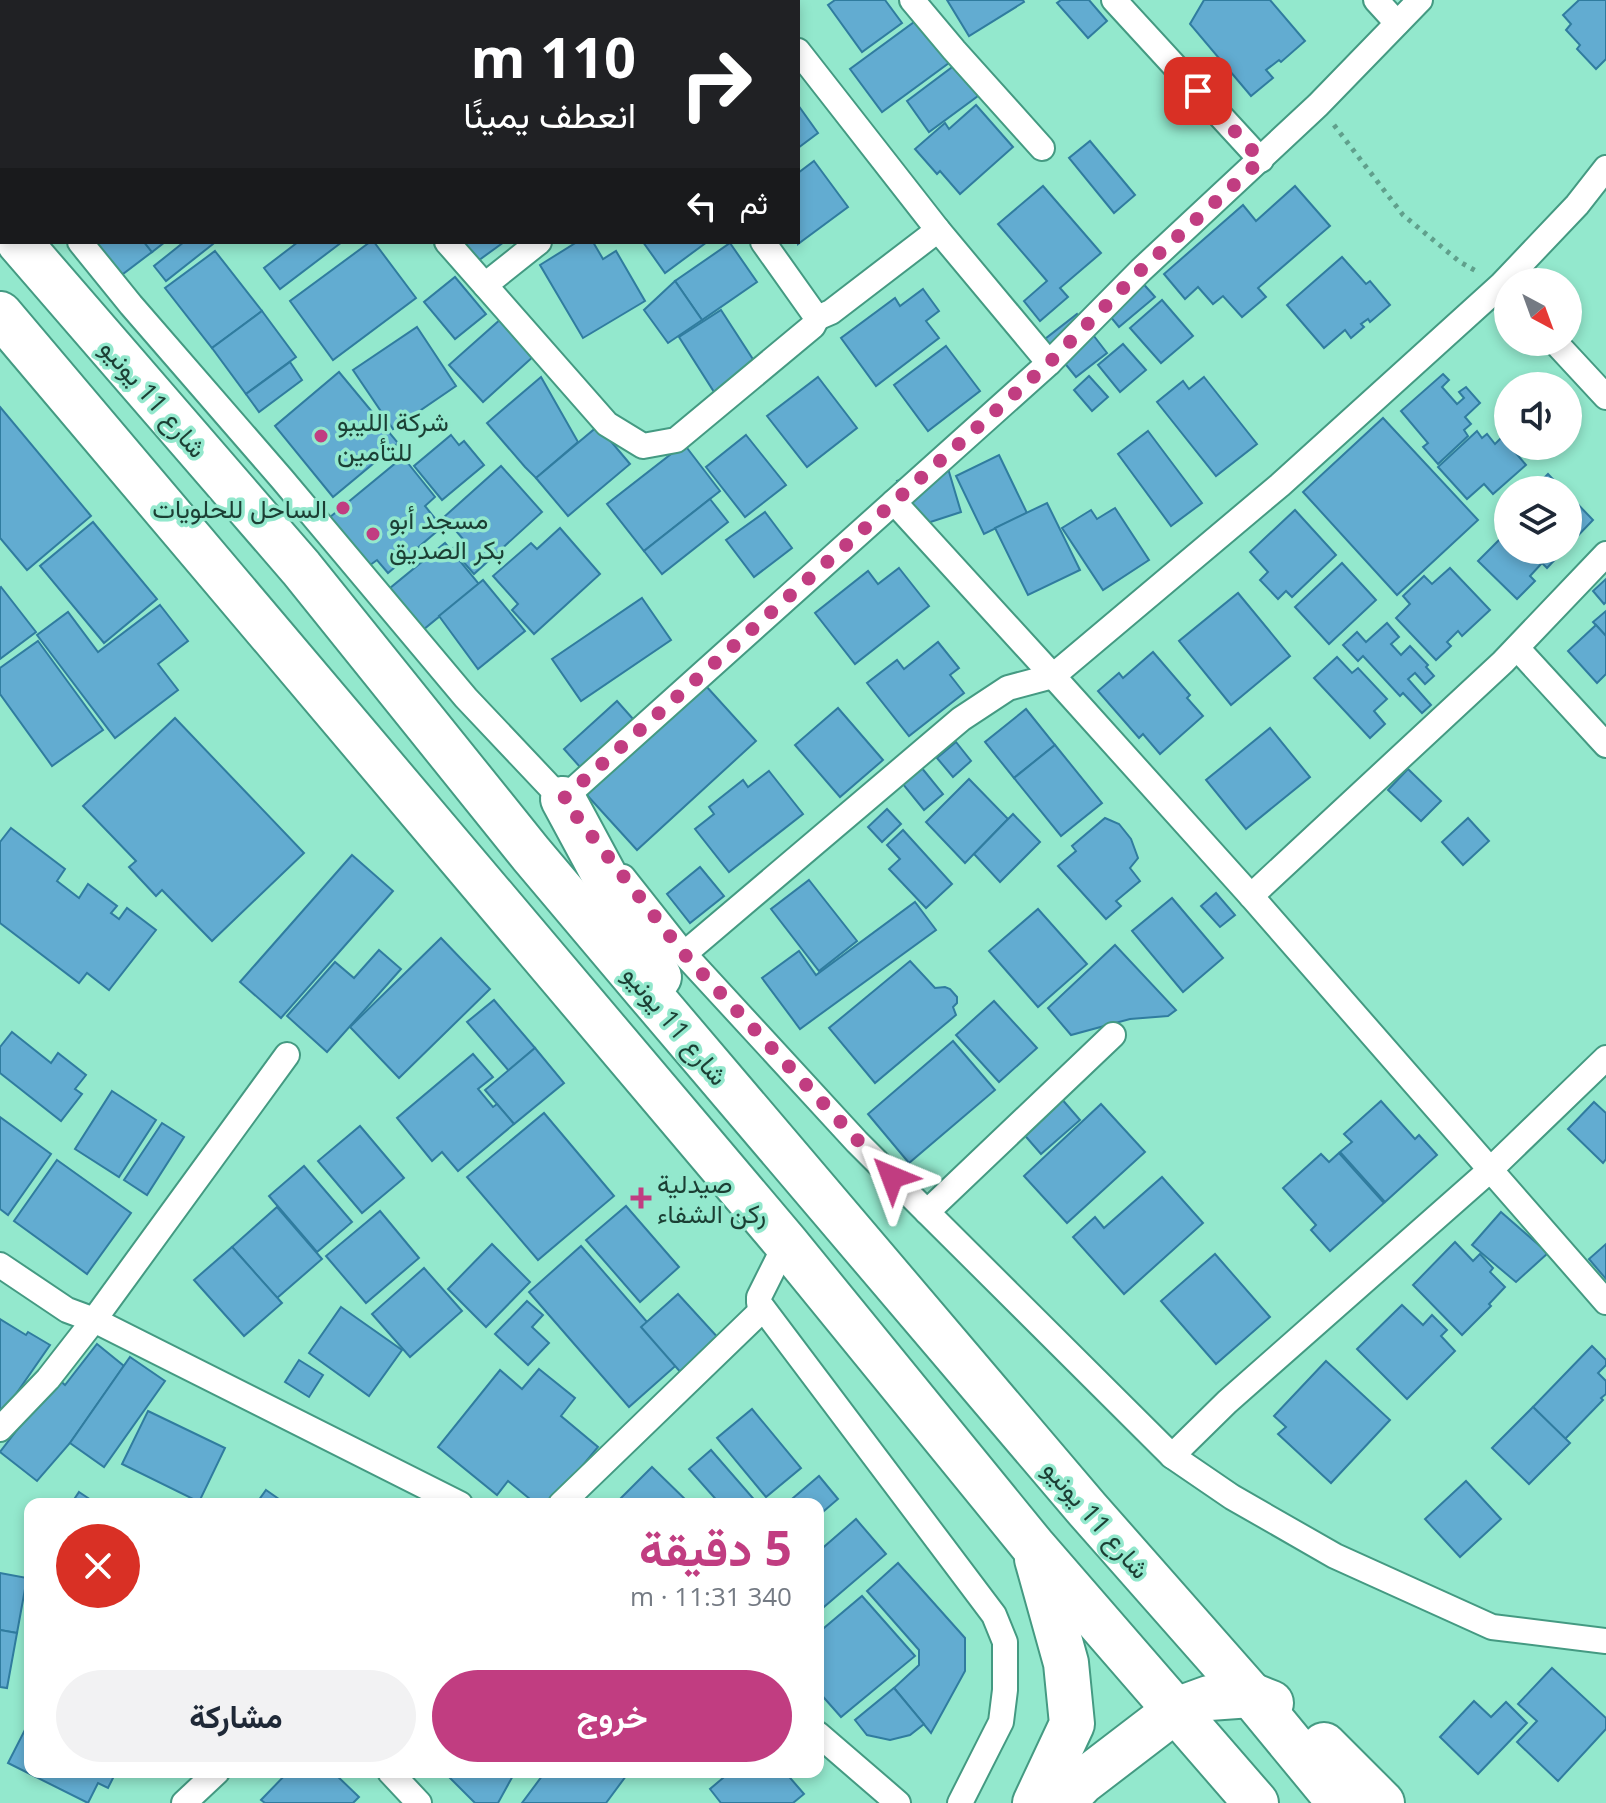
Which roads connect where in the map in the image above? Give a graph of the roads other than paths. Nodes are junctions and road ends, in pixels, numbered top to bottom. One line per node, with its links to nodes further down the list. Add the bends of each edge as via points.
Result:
1 (912, 0): 7 (street)
2 (1114, 0): 8 (street)
3 (1376, 0): 5 (street)
4 (1420, 0): 5 (street)
5 (1397, 23): 8 (street)
6 (800, 54): 10 (street)
7 (1042, 148)
8 (1261, 160): 22 (street)
9 (1606, 168): 16 (street)
10 (938, 230): 20 (street); 22 (street)
11 (21, 244): 33 (highway, شارع 11 يونيو, via 301,568 531,854)
12 (82, 244): 29 (street, via 466,698)
13 (449, 244): 17 (street)
14 (536, 244): 17 (street)
15 (764, 244): 20 (street)
16 (1522, 268)
17 (485, 285): 20 (street, via 607,424 643,446 676,440 802,337)
18 (1494, 298): 27 (street)
19 (0, 314): 38 (highway)
20 (817, 318)
21 (1568, 356): 23 (street)
22 (1049, 363): 24 (street)
23 (1606, 397)
24 (894, 502): 27 (street); 29 (street)
25 (1606, 554): 26 (street)
26 (1517, 648): 28 (street); 30 (street)
27 (1053, 676): 30 (street); 31 (street, via 1008,688 961,719)
28 (1606, 745)
29 (563, 799): 31 (street); 33 (highway)
30 (1251, 896): 36 (street)
31 (684, 954): 37 (street)
32 (1113, 1035): 37 (street)
33 (700, 1053): 49 (highway, شارع 11 يونيو)
34 (287, 1055): 42 (street)
35 (1606, 1058): 36 (street)
36 (1490, 1170): 40 (street); 44 (street)
37 (927, 1212): 44 (street)
38 (786, 1243): 41 (street, via 759,1297); 47 (highway)
39 (0, 1265): 42 (street, via 67,1310)
40 (1606, 1302)
41 (763, 1309): 46 (street); 57 (street, via 994,1615 1005,1642 1001,1722)
42 (94, 1320): 43 (street); 45 (street)
43 (0, 1429)
44 (1172, 1456): 48 (street, via 1335,1556 1492,1627)
45 (448, 1498)
46 (567, 1498)
47 (1033, 1546): 50 (highway); 58 (highway, via 1066,1663 1072,1724)
48 (1606, 1641)
49 (1251, 1695): 50 (highway, via 1209,1698); 61 (highway, شارع 11 يونيو); 62 (highway, via 1292,1711)
50 (1176, 1710): 59 (highway); 60 (highway)
51 (824, 1739): 56 (street)
52 (211, 1778): 54 (street)
53 (396, 1778): 55 (street)
54 (184, 1803)
55 (419, 1803)
56 (898, 1803)
57 (960, 1803)
58 (1035, 1803)
59 (1062, 1803)
60 (1256, 1803)
61 (1340, 1803)
62 (1382, 1803)

